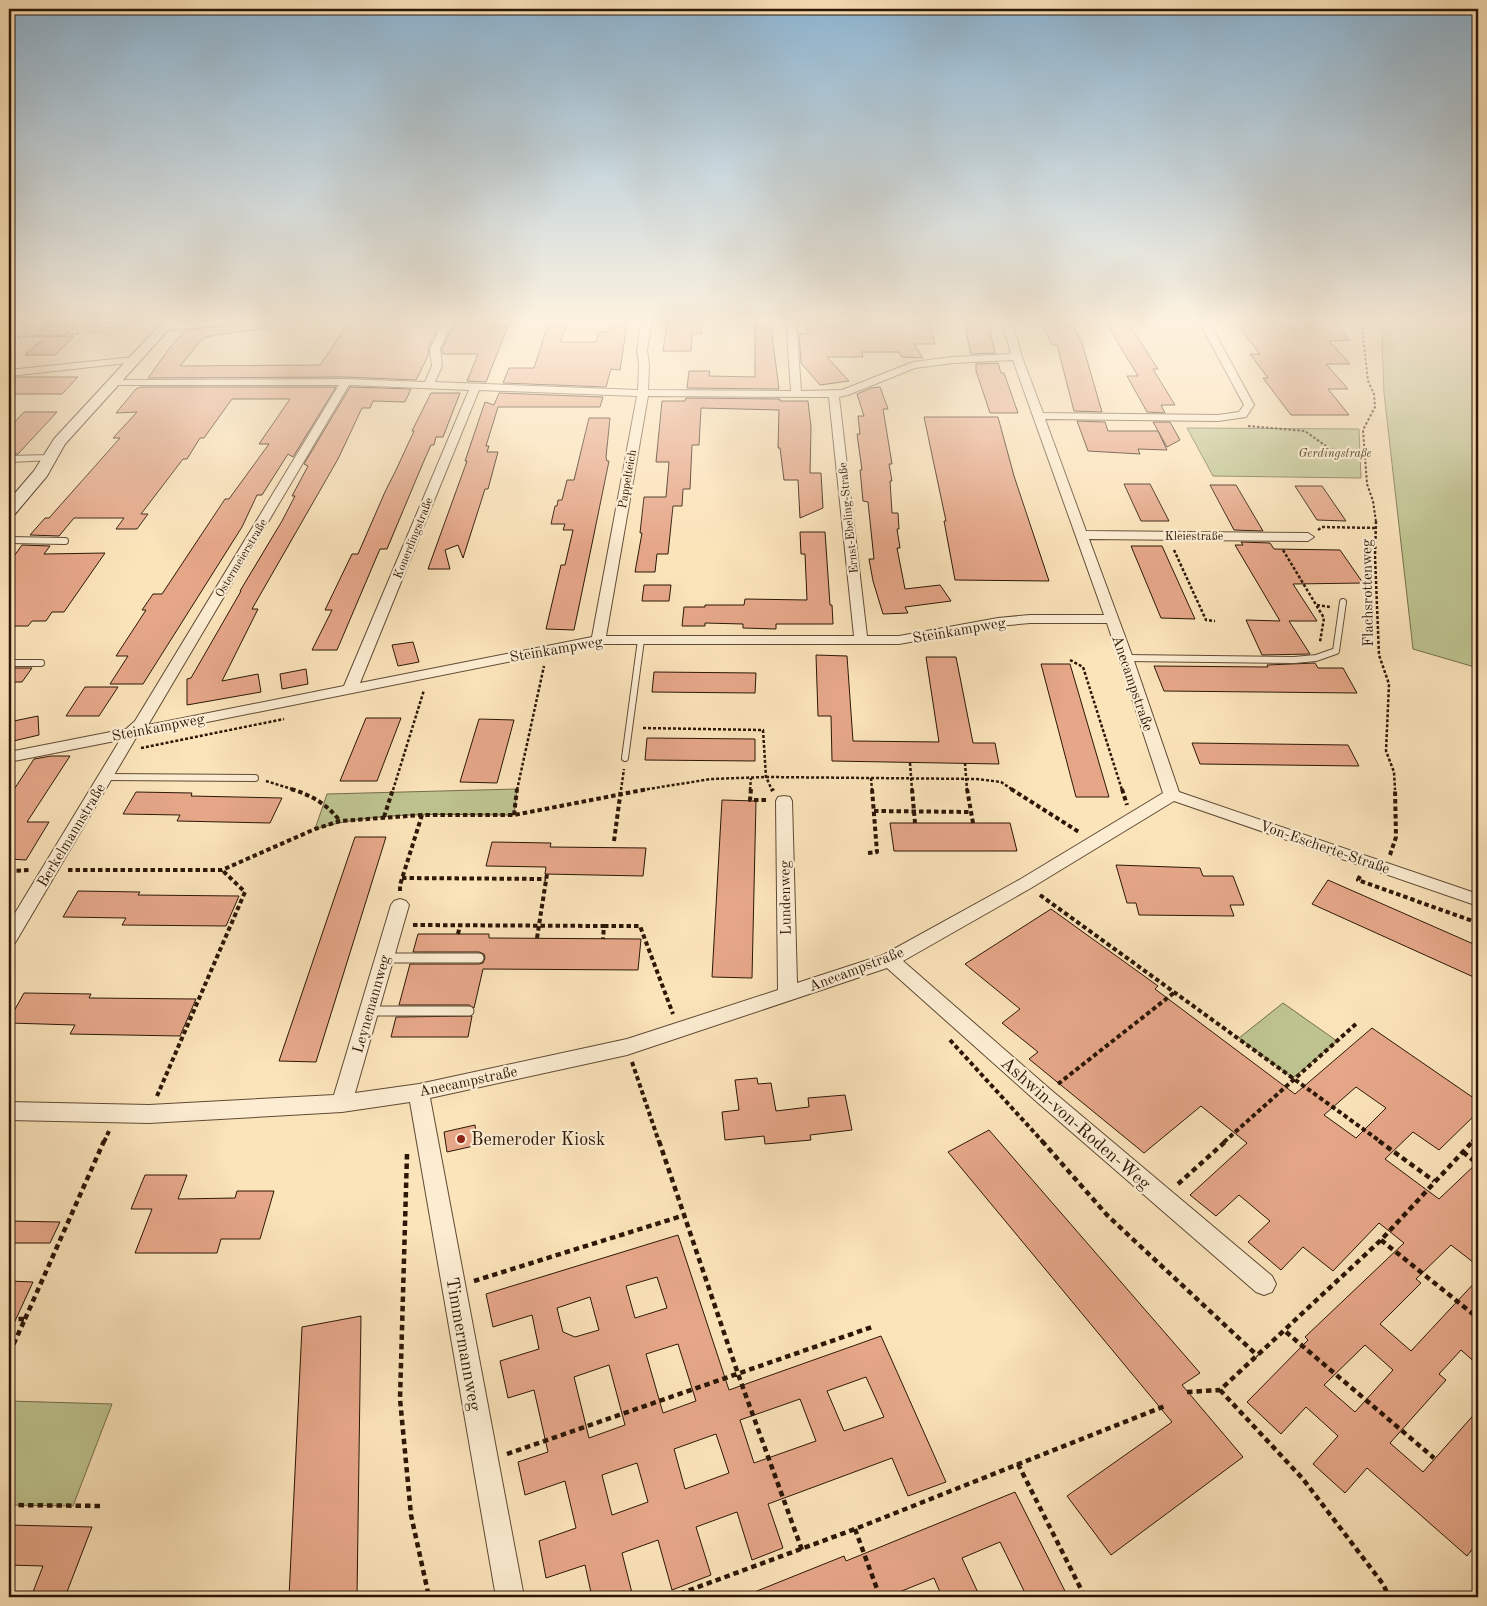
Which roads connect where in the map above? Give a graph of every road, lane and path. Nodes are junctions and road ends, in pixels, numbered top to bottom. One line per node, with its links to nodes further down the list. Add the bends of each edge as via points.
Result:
1 (104, 393): 14 (main road, via 59,442)
2 (339, 393): 39 (street, Ostermeierstraße, via 141,724)
3 (473, 393): 36 (street, Konerdingstraße)
4 (643, 393): 9 (street); 27 (street, Pappelteich)
5 (844, 393): 10 (street)
6 (1030, 393): 11 (street, Anecampstraße)
7 (1242, 393): 12 (street, via 1249,405 1242,415)
8 (1374, 393): 13 (path, Flachsrottenweg, via 1375,407 1363,430)
9 (796, 394): 10 (street)
10 (834, 394): 29 (street, Ernst-Ebeling-Straße)
11 (1038, 416): 12 (street); 18 (street, Anecampstraße)
12 (1237, 416): 13 (path, via 1244,426 1305,431 1330,449)
13 (1365, 456): 17 (path, Flachsrottenweg, via 1367,484)
14 (50, 458): 15 (street); 16 (main road)
15 (9, 460)
16 (9, 510)
17 (1377, 528): 21 (path, via 1322,527); 68 (path, Flachsrottenweg, via 1379,654 1389,684 1386,751 1394,772 1396,837)
18 (1080, 535): 19 (street, Kleiestraße); 25 (street, Anecampstraße)
19 (1167, 536): 20 (street, Kleiestraße); 26 (path, via 1206,620)
20 (1275, 537): 21 (street, Kleiestraße); 31 (path, via 1324,618)
21 (1308, 537)
22 (9, 540): 23 (lane)
23 (65, 541)
24 (1343, 602): 31 (lane, via 1336,651)
25 (1110, 619): 29 (street, Steinkampweg, via 1030,619 899,640); 30 (street, Anecampstraße)
26 (1215, 622)
27 (598, 640): 28 (street, Steinkampweg); 36 (street, Steinkampweg)
28 (641, 640): 29 (street, Steinkampweg); 38 (lane)
29 (861, 641)
30 (1126, 658): 31 (lane); 52 (street, Anecampstraße)
31 (1317, 658)
32 (1070, 660): 60 (path, via 1083,667)
33 (9, 663): 34 (lane)
34 (42, 663)
35 (544, 666): 58 (path)
36 (350, 689): 39 (street, Steinkampweg)
37 (424, 690): 59 (path)
38 (629, 728): 41 (lane); 45 (path, via 763,730)
39 (132, 732): 40 (street, Steinkampweg); 44 (street, Berkelmannstraße)
40 (9, 757)
41 (625, 758): 51 (path)
42 (910, 762): 49 (path)
43 (965, 763): 50 (path)
44 (106, 777): 46 (lane); 69 (street, Berkelmannstraße)
45 (766, 777): 47 (path); 48 (path)
46 (255, 778): 61 (path, via 310,795 332,809)
47 (751, 778): 51 (path, via 671,784); 53 (path, via 750,800)
48 (871, 778): 49 (path); 54 (path)
49 (910, 779): 50 (path); 55 (path)
50 (965, 779): 56 (path); 65 (path, via 1001,782)
51 (620, 795): 58 (path); 64 (path)
52 (1172, 795): 60 (street, Anecampstraße); 67 (street, Von-Escherte-Straße)
53 (784, 801): 90 (street, Lundenweg)
54 (874, 811): 55 (path); 66 (path, via 877,852)
55 (914, 811): 56 (path); 62 (path)
56 (971, 812): 63 (path)
57 (422, 815): 58 (path); 59 (path); 72 (path)
58 (514, 815)
59 (384, 817): 61 (path)
60 (1132, 820): 65 (street, Anecampstraße)
61 (340, 822): 70 (path, via 315,829)
62 (915, 823)
63 (973, 823)
64 (614, 841)
65 (1094, 841): 74 (street, Anecampstraße)
66 (868, 853)
67 (1365, 861): 68 (street, Von-Escherte-Straße); 77 (path, via 1358,880)
68 (1385, 868): 75 (street, Von-Escherte-Straße)
69 (50, 870): 70 (path); 83 (street, Berkelmannstraße)
70 (222, 870): 103 (path, via 245,892)
71 (547, 874): 73 (path)
72 (402, 878): 73 (path); 76 (path)
73 (546, 879): 80 (path)
74 (1026, 884): 88 (street, Anecampstraße); 89 (path)
75 (1478, 900)
76 (400, 905): 78 (street, Leynemannweg)
77 (1478, 922)
78 (394, 925): 79 (path); 86 (street, Leynemannweg)
79 (460, 925): 80 (path); 82 (path)
80 (539, 926): 81 (path); 84 (path)
81 (604, 926): 85 (path); 94 (path, via 640,926)
82 (458, 934)
83 (9, 938)
84 (537, 938)
85 (603, 939)
86 (384, 958): 87 (lane); 91 (street, Leynemannweg)
87 (479, 958)
88 (890, 960): 90 (street, Anecampstraße); 99 (street, Ashwin-von-Roden-Weg)
89 (1174, 992): 97 (path); 99 (path)
90 (788, 995): 94 (street, Anecampstraße)
91 (369, 1011): 92 (lane); 100 (street, Leynemannweg)
92 (469, 1011)
93 (1356, 1023): 97 (path)
94 (679, 1030): 96 (street, Anecampstraße)
95 (943, 1033): 120 (path, via 1107,1215)
96 (627, 1047): 98 (street, Anecampstraße); 110 (path)
97 (1293, 1078): 108 (path); 109 (path)
98 (419, 1092): 100 (street, Anecampstraße); 113 (street, Timmermannweg)
99 (1044, 1096): 109 (street, Ashwin-von-Roden-Weg)
100 (342, 1103): 103 (street, Anecampstraße)
101 (9, 1111): 102 (street, Anecampstraße)
102 (117, 1113): 103 (street, Anecampstraße); 116 (path)
103 (149, 1114)
104 (1478, 1136): 106 (path)
105 (407, 1143): 132 (path, via 400,1399 411,1515)
106 (1462, 1152): 107 (path); 108 (path)
107 (1478, 1164)
108 (1434, 1181): 111 (path)
109 (1163, 1198): 112 (street, Ashwin-von-Roden-Weg)
110 (685, 1215): 113 (path); 121 (path)
111 (1381, 1240): 114 (path); 118 (path)
112 (1264, 1284)
113 (454, 1288): 126 (street, Timmermannweg)
114 (1478, 1318)
115 (9, 1319): 116 (path)
116 (25, 1319): 119 (path)
117 (872, 1327): 121 (path)
118 (1286, 1332): 120 (path); 125 (path)
119 (9, 1354)
120 (1258, 1356): 122 (path)
121 (738, 1374): 126 (path); 131 (path)
122 (1220, 1390): 123 (path); 137 (path, via 1303,1479 1383,1584)
123 (1187, 1392)
124 (1165, 1406): 127 (path)
125 (1434, 1458)
126 (485, 1462): 133 (street, Timmermannweg)
127 (1018, 1464): 130 (path); 136 (path)
128 (9, 1505): 129 (path)
129 (103, 1506)
130 (855, 1530): 131 (path); 135 (path)
131 (802, 1550): 134 (path)
132 (429, 1597)
133 (510, 1597)
134 (671, 1597)
135 (880, 1597)
136 (1086, 1597)
137 (1389, 1597)

